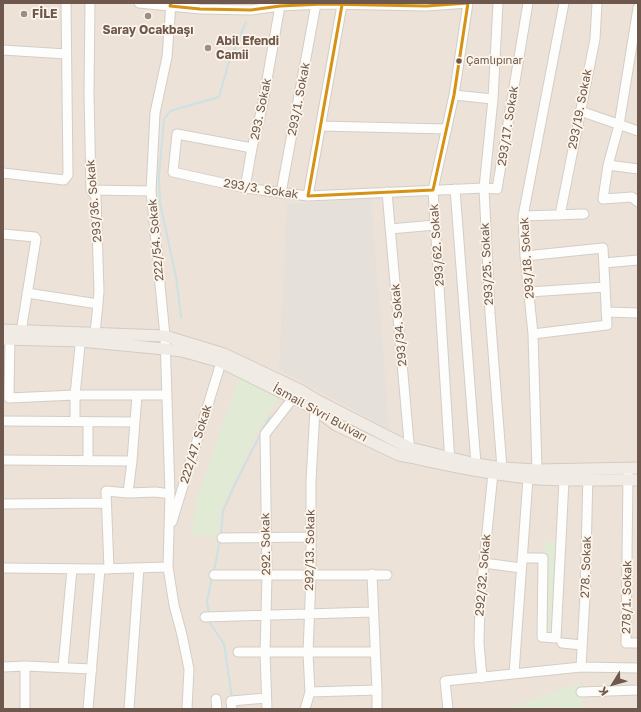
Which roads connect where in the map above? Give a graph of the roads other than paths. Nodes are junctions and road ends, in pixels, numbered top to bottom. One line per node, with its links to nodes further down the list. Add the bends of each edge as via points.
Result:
1 (66, 3): 22 (street)
2 (90, 3): 37 (street, 293/36. Sokak)
3 (139, 3): 13 (street)
4 (468, 3): 12 (street); 23 (street, 293/62. Sokak)
5 (498, 3): 24 (street, 293/25. Sokak)
6 (528, 3): 35 (street, 293/17. Sokak, via 497,189)
7 (564, 3): 46 (street, 293/18. Sokak)
8 (597, 3): 25 (street, 293/19. Sokak, via 594,39)
9 (321, 4): 15 (street); 18 (street); 41 (street, 293/1. Sokak)
10 (363, 4): 11 (street); 15 (street)
11 (399, 4): 12 (street)
12 (426, 4)
13 (171, 5): 16 (street); 39 (street, via 167,57 155,113)
14 (265, 5): 17 (street); 18 (street)
15 (342, 5): 27 (street)
16 (197, 6): 17 (street)
17 (251, 6)
18 (280, 6): 30 (street, 293. Sokak, via 262,108)
19 (638, 8): 20 (street)
20 (636, 30): 26 (street)
21 (3, 50): 22 (street)
22 (66, 54): 33 (street, via 68,175 64,180)
23 (454, 95): 24 (street); 28 (street, 293/62. Sokak)
24 (493, 99): 35 (street, 293/25. Sokak)
25 (580, 111): 26 (street); 44 (street, 293/19. Sokak)
26 (619, 125): 29 (street); 31 (street)
27 (320, 126): 28 (street); 42 (street)
28 (447, 129): 38 (street, 293/62. Sokak)
29 (638, 131)
30 (252, 148): 34 (street, 293. Sokak); 34 (street, 293/3. Sokak, via 177,134 173,172)
31 (608, 165): 32 (street); 43 (street, via 603,199 632,197)
32 (638, 169)
33 (3, 173)
34 (245, 188): 41 (street, 293/3. Sokak)
35 (484, 188): 36 (street, 293/3. Sokak); 84 (street, 293/25. Sokak)
36 (455, 189): 38 (street, 293/3. Sokak); 81 (street)
37 (91, 190): 39 (street, 222/54. Sokak); 56 (street, 293/36. Sokak, via 96,197)
38 (433, 190): 40 (street, 293/3. Sokak); 47 (street, 293/62. Sokak)
39 (151, 191): 63 (street, 222/54. Sokak)
40 (387, 192): 42 (street, 293/3. Sokak); 48 (street, 293/34. Sokak)
41 (281, 193): 42 (street, 293/3. Sokak)
42 (308, 196)
43 (638, 202)
44 (560, 214): 45 (street); 46 (street)
45 (584, 214)
46 (523, 216): 50 (street, 293/18. Sokak)
47 (435, 225): 48 (street); 80 (street, 293/62. Sokak)
48 (390, 229): 76 (street, 293/34. Sokak)
49 (3, 234): 55 (street, via 36,239)
50 (525, 256): 52 (street, via 603,248); 54 (street, 293/18. Sokak)
51 (638, 260): 52 (street)
52 (604, 263): 53 (street)
53 (605, 287): 54 (street); 57 (street)
54 (528, 292): 61 (street, 293/18. Sokak)
55 (27, 293): 56 (street); 59 (street)
56 (98, 304): 60 (street, 293/36. Sokak)
57 (606, 312): 58 (street); 61 (street, via 607,325)
58 (638, 313)
59 (21, 332): 62 (main road, İsmail Sivri Bulvarı); 64 (main road, İsmail Sivri Bulvarı)
60 (95, 333): 63 (main road, İsmail Sivri Bulvarı); 64 (main road, İsmail Sivri Bulvarı)
61 (533, 334): 85 (street, 293/18. Sokak)
62 (6, 335): 64 (main road, İsmail Sivri Bulvarı); 68 (street, via 9,398)
63 (165, 336): 65 (street, 222/54. Sokak); 66 (main road, İsmail Sivri Bulvarı)
64 (80, 337): 65 (main road, İsmail Sivri Bulvarı); 68 (street)
65 (165, 349): 66 (main road, İsmail Sivri Bulvarı); 70 (street, 222/54. Sokak)
66 (222, 358): 67 (main road, İsmail Sivri Bulvarı); 94 (street, 222/47. Sokak)
67 (296, 394): 71 (main road, İsmail Sivri Bulvarı); 76 (main road, İsmail Sivri Bulvarı, via 318,401); 95 (street, 292. Sokak, via 265,434)
68 (75, 395): 69 (street); 73 (street)
69 (137, 395): 70 (street); 74 (street)
70 (166, 395): 91 (street, 222/54. Sokak)
71 (315, 409): 76 (main road, İsmail Sivri Bulvarı, via 336,425 399,455); 96 (street, 292/13. Sokak)
72 (3, 421): 73 (street)
73 (75, 422): 75 (street)
74 (135, 422): 75 (street); 79 (street)
75 (88, 423): 78 (street)
76 (410, 453): 80 (main road, İsmail Sivri Bulvarı)
77 (3, 460): 78 (street)
78 (88, 461): 79 (street)
79 (132, 461): 90 (street)
80 (450, 462): 81 (main road, İsmail Sivri Bulvarı); 84 (main road, İsmail Sivri Bulvarı, via 476,472)
81 (476, 464): 84 (main road, İsmail Sivri Bulvarı)
82 (633, 467): 83 (main road, İsmail Sivri Bulvarı); 89 (street, 278/1. Sokak)
83 (588, 468): 85 (main road, İsmail Sivri Bulvarı); 88 (street, 278. Sokak)
84 (498, 470): 85 (main road, İsmail Sivri Bulvarı); 86 (main road, İsmail Sivri Bulvarı); 99 (street, 292/32. Sokak)
85 (538, 470)
86 (528, 478): 87 (main road, İsmail Sivri Bulvarı); 98 (street)
87 (564, 480): 88 (main road, İsmail Sivri Bulvarı); 98 (street, via 556,638 542,637 543,558)
88 (589, 480): 89 (main road, İsmail Sivri Bulvarı); 117 (street, 278. Sokak)
89 (633, 480): 116 (street, 278/1. Sokak, via 626,643)
90 (128, 493): 91 (street); 92 (street, via 106,491)
91 (170, 494): 94 (street, 222/54. Sokak)
92 (106, 503): 93 (street); 105 (street)
93 (3, 504)
94 (168, 534): 100 (street)
95 (266, 536): 96 (street); 97 (street); 108 (street, 292. Sokak)
96 (311, 537): 110 (street, 292/13. Sokak)
97 (222, 538)
98 (522, 558): 103 (street)
99 (484, 563): 103 (street); 129 (street, 292/32. Sokak, via 479,643)
100 (168, 566): 102 (street); 140 (street, via 189,669)
101 (3, 568): 104 (street)
102 (139, 568): 105 (street); 139 (street)
103 (521, 568): 128 (street)
104 (72, 569): 105 (street); 125 (street)
105 (104, 569): 127 (street)
106 (372, 574): 109 (street); 110 (street); 111 (street)
107 (214, 575): 108 (street)
108 (267, 575): 110 (street); 113 (street, 292. Sokak)
109 (387, 575)
110 (311, 576): 112 (street, 292/13. Sokak)
111 (373, 612): 112 (street); 119 (street)
112 (309, 613): 113 (street); 121 (street, 292/13. Sokak)
113 (267, 614): 114 (street); 120 (street, 292. Sokak)
114 (205, 617)
115 (562, 643): 117 (street)
116 (638, 643)
117 (582, 645): 124 (street, 278. Sokak)
118 (238, 652): 120 (street)
119 (375, 652): 121 (street); 130 (street)
120 (265, 653): 121 (street); 134 (street, 292. Sokak)
121 (308, 653): 132 (street, 292/13. Sokak)
122 (25, 666): 123 (street); 125 (street); 137 (street)
123 (3, 667)
124 (581, 667): 126 (street); 128 (street)
125 (63, 668): 127 (street)
126 (638, 668)
127 (92, 669): 138 (street)
128 (514, 673): 129 (street)
129 (482, 678): 146 (street, via 445,681)
130 (377, 690): 132 (street); 144 (street)
131 (638, 690): 133 (street)
132 (310, 692): 143 (street, 292/13. Sokak)
133 (581, 692)
134 (266, 698): 136 (street); 142 (street, 292. Sokak)
135 (216, 699): 141 (street)
136 (232, 705)
137 (25, 709)
138 (88, 709)
139 (129, 709)
140 (186, 709)
141 (217, 709)
142 (267, 709)
143 (305, 709)
144 (377, 709)
145 (438, 709): 146 (street)
146 (448, 709)

